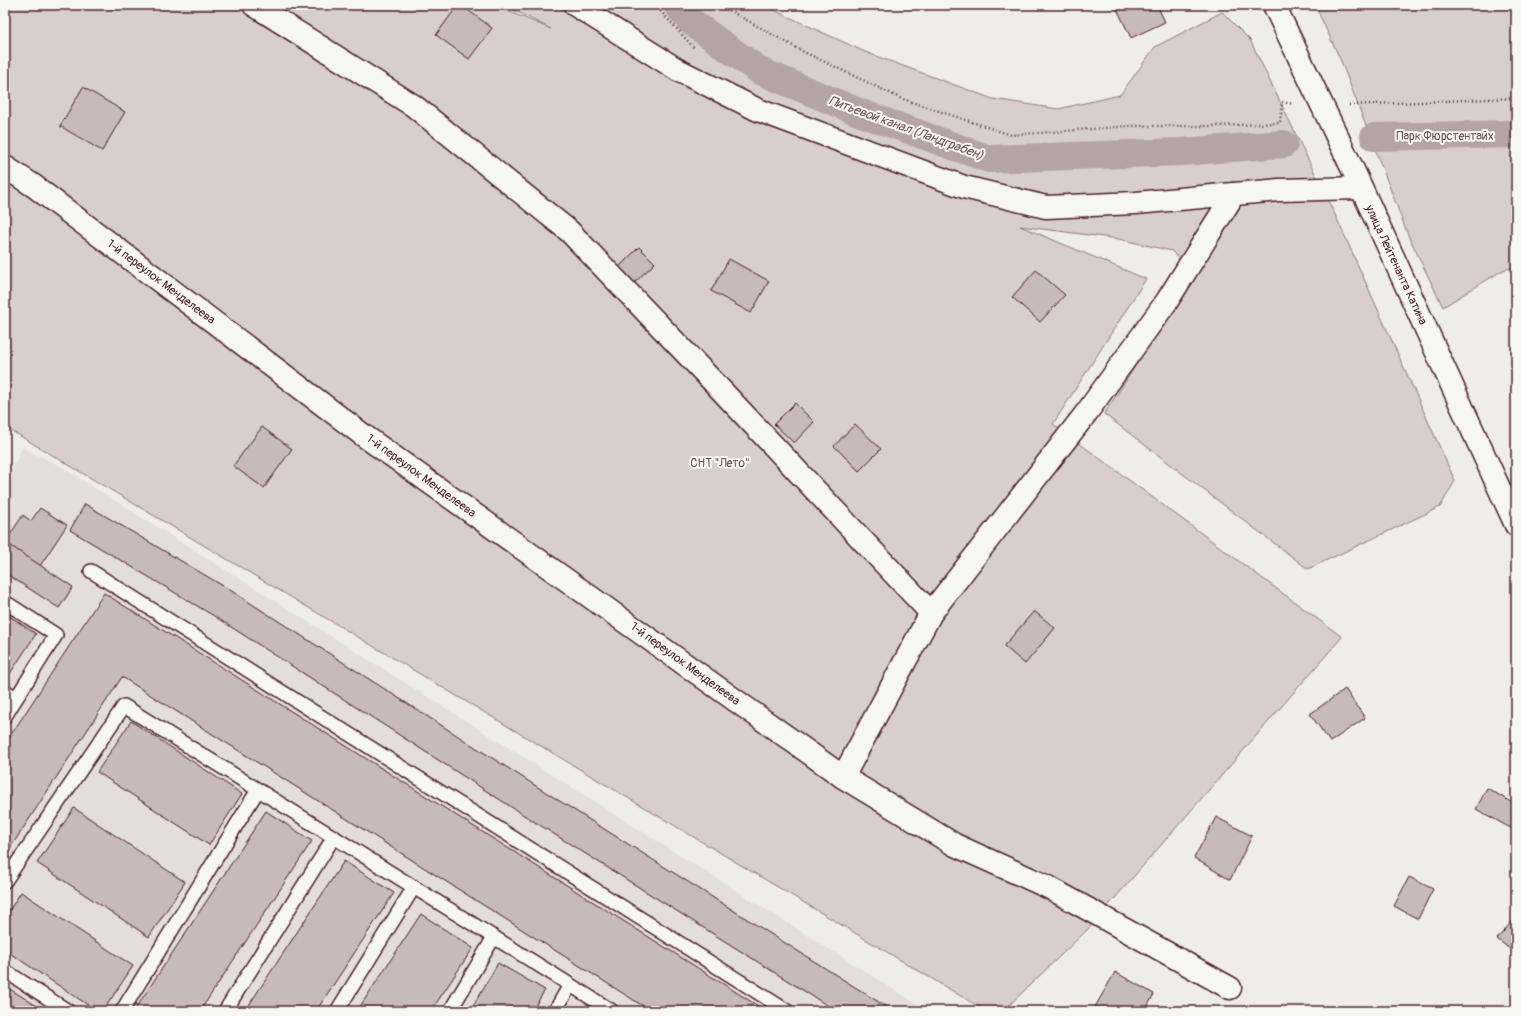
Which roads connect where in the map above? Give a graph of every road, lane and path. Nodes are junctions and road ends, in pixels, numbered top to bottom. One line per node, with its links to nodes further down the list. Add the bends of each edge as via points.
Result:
1 (254, 5): 16 (street, via 414,106 569,231)
2 (575, 5): 12 (street, via 678,70 758,110 964,187 1046,207 1136,203)
3 (655, 5): 6 (path)
4 (723, 5): 9 (path, via 800,50 900,98 1011,135 1130,126)
5 (1274, 5): 11 (street, улица Лейтенанта Катина)
6 (696, 50)
7 (1516, 98): 8 (path)
8 (1382, 105)
9 (1280, 123)
10 (5, 167): 20 (street, 1-й переулок Менделеева, via 34,186 363,435)
11 (1361, 188): 12 (street); 13 (street, улица Лейтенанта Катина)
12 (1234, 194): 16 (street, via 1167,301 1110,381)
13 (1516, 525)
14 (91, 570): 36 (lane)
15 (5, 602): 18 (lane, via 56,635)
16 (931, 613): 20 (street)
17 (5, 691): 18 (lane)
18 (16, 698): 19 (lane)
19 (5, 716)
20 (843, 777): 28 (street, 1-й переулок Менделеева, via 955,845 1048,887)
21 (258, 790): 22 (lane); 23 (lane, via 124,706); 30 (lane)
22 (334, 837): 24 (lane); 31 (lane)
23 (5, 881)
24 (414, 888): 25 (lane); 32 (lane)
25 (494, 937): 27 (lane); 33 (lane)
26 (5, 971): 29 (lane)
27 (570, 985): 34 (lane); 35 (lane)
28 (1230, 988)
29 (68, 1011)
30 (122, 1011)
31 (225, 1011)
32 (337, 1011)
33 (450, 1011)
34 (555, 1011)
35 (612, 1011)
36 (787, 1011)

